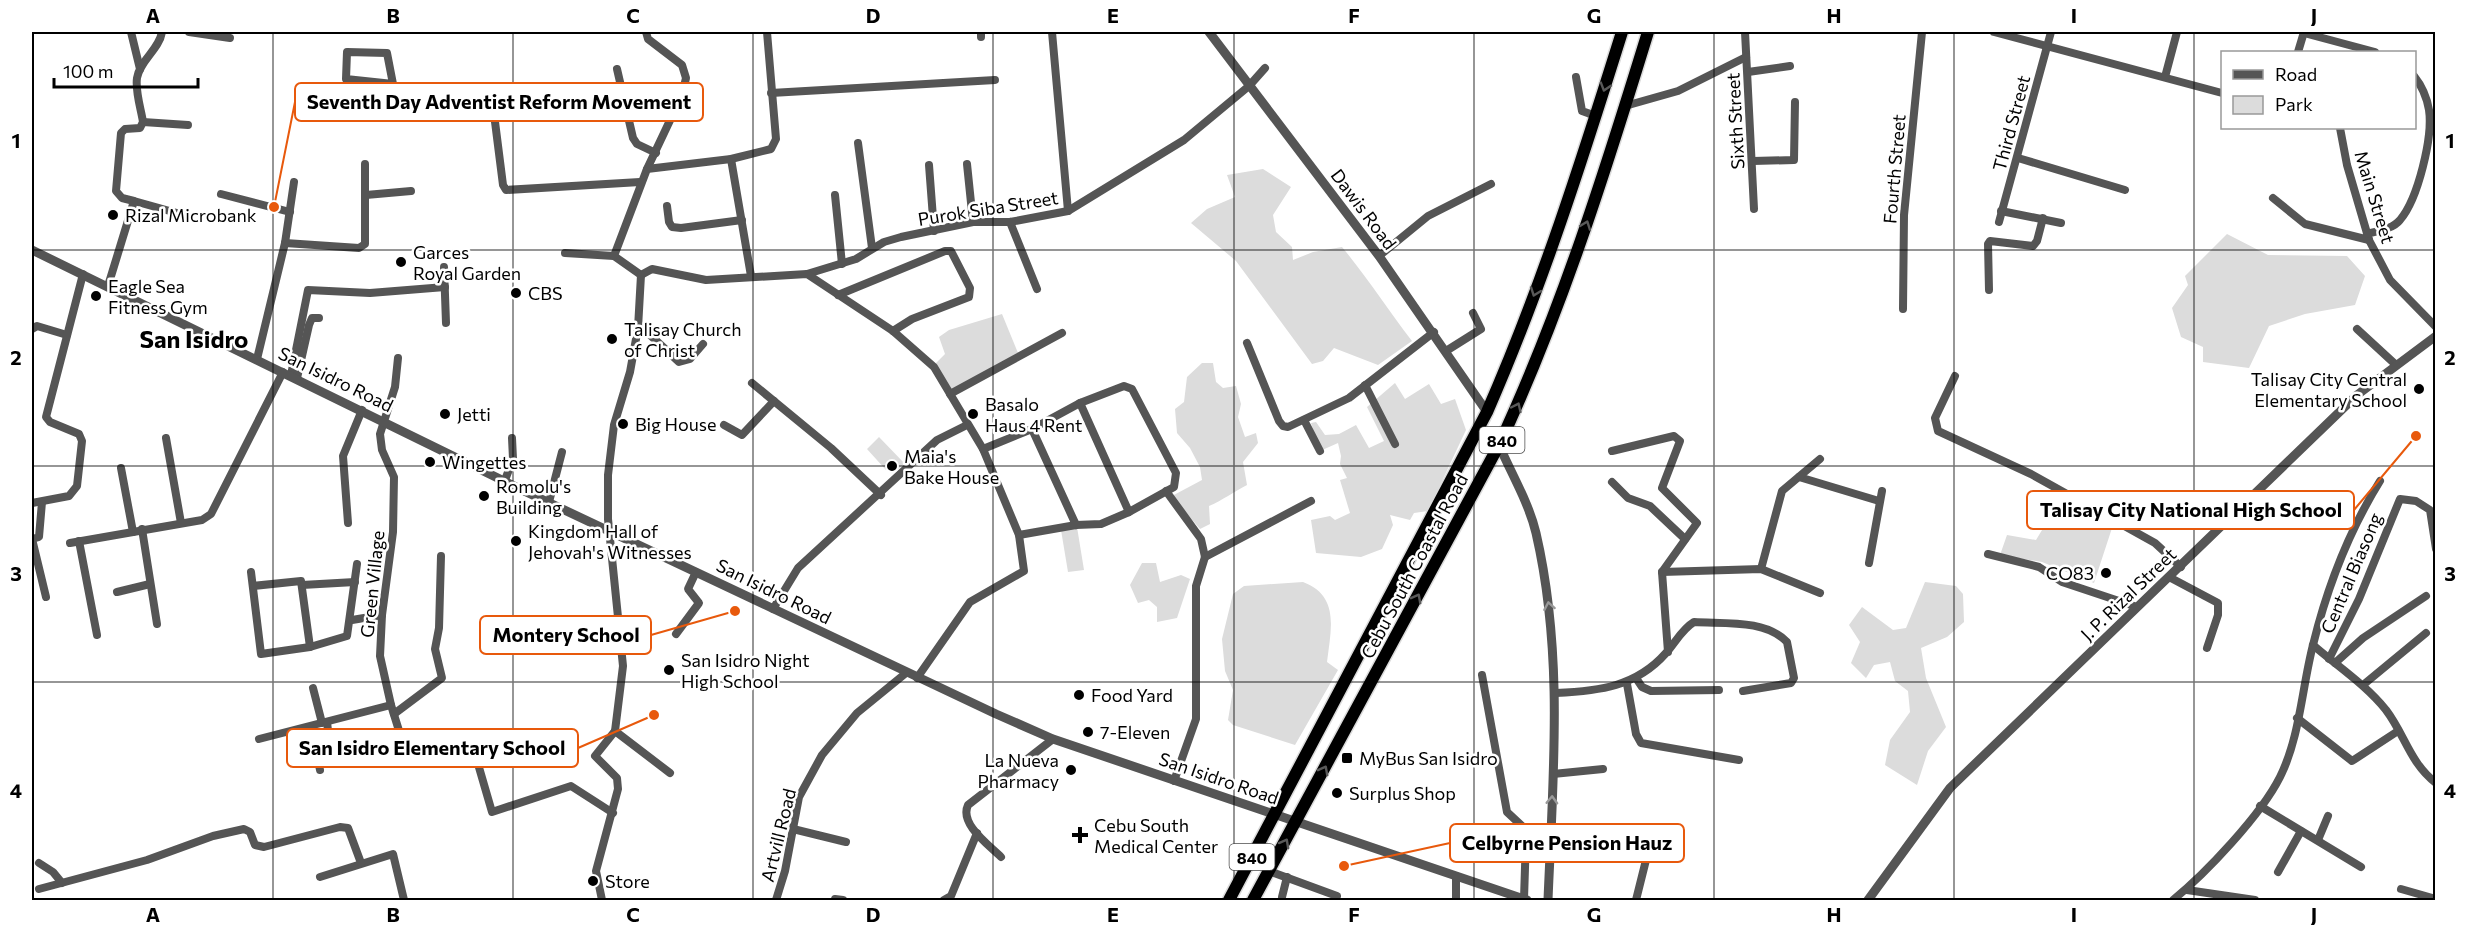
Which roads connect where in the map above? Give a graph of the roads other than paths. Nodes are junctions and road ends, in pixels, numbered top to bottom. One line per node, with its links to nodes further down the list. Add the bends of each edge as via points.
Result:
1 (131, 32): 23 (street)
2 (162, 32): 23 (street, via 160,42)
3 (189, 32): 16 (street)
4 (646, 32): 42 (street, via 648,39 682,65 686,78)
5 (767, 32): 33 (street)
6 (1052, 32): 62 (street)
7 (1209, 32): 31 (street, Dawis Road)
8 (1622, 32): 36 (highway, Cebu South Coastal Road / 840, one-way to 36)
9 (1648, 32): 35 (highway, Cebu South Coastal Road / 840)
10 (1745, 32): 20 (street, Sixth Street)
11 (1922, 32): 91 (street, Fourth Street, via 1904,215)
12 (1994, 32): 17 (street)
13 (2051, 32): 17 (street, Third Street)
14 (2176, 32): 27 (street)
15 (2304, 32): 18 (street); 19 (street)
16 (230, 38)
17 (2047, 46): 27 (street); 43 (street, Third Street)
18 (2298, 51)
19 (2371, 51)
20 (1746, 57): 25 (street, Sixth Street); 35 (street, via 1678,91)
21 (1790, 66): 25 (street)
22 (1265, 68): 31 (street, Purok Siba Street)
23 (140, 69): 37 (street, via 137,80)
24 (617, 69): 42 (street, via 633,138)
25 (1748, 72): 45 (street, Sixth Street)
26 (1576, 77): 36 (street, via 1582,111)
27 (2165, 77): 32 (street)
28 (2416, 78): 40 (street, via 2429,110)
29 (995, 80): 33 (street)
30 (393, 84): 30 (street, via 387,52 347,52 346,79); 51 (street, via 400,90 451,98 490,98 506,190)
31 (1250, 86): 62 (street, Purok Siba Street, via 1184,140); 79 (street, Dawis Road)
32 (2221, 92)
33 (771, 93): 44 (street, via 775,145)
34 (1795, 102): 45 (street, via 1794,160)
35 (1625, 106): 127 (highway, Cebu South Coastal Road / 840, one-way to 35, via 1532,376)
36 (1596, 116): 118 (highway, Cebu South Coastal Road / 840, one-way to 118, via 1510,361)
37 (143, 122): 38 (street); 59 (street, via 140,128 125,129 119,141 116,191 122,198)
38 (188, 125)
39 (2340, 129): 73 (street, Main Street)
40 (2432, 141): 73 (street, via 2401,219)
41 (858, 143): 75 (street)
42 (656, 153): 49 (street)
43 (2018, 158): 53 (street); 63 (street, Third Street)
44 (731, 159): 49 (street); 67 (street)
45 (1753, 161): 61 (street, Sixth Street)
46 (365, 164): 56 (street)
47 (967, 164): 68 (street)
48 (929, 165): 72 (street)
49 (646, 169): 51 (street)
50 (294, 182): 64 (street)
51 (640, 182): 78 (street)
52 (1491, 184): 79 (street, via 1428,216)
53 (2125, 190)
54 (411, 191): 56 (street)
55 (221, 194): 64 (street)
56 (366, 195): 74 (street, via 363,247)
57 (835, 195): 80 (street)
58 (2273, 198): 73 (street, via 2305,224)
59 (134, 201): 65 (street); 86 (street)
60 (667, 206): 67 (street, via 672,227)
61 (1754, 209)
62 (1068, 211): 69 (street, Purok Siba Street)
63 (2001, 211): 66 (street); 70 (street, Third Street)
64 (290, 212): 74 (street)
65 (184, 215)
66 (2043, 218): 71 (street); 89 (street, via 2033,246 1990,241)
67 (742, 220): 85 (street)
68 (973, 222): 69 (street, Purok Siba Street); 72 (street, Purok Siba Street)
69 (1010, 222): 88 (street)
70 (1999, 222)
71 (2061, 223)
72 (934, 231): 75 (street, Purok Siba Street)
73 (2368, 237): 95 (street, Main Street, via 2390,280)
74 (285, 243): 108 (street)
75 (872, 248): 80 (street, Purok Siba Street)
76 (32, 250): 82 (street, San Isidro Road)
77 (564, 253): 78 (street)
78 (614, 256): 84 (street)
79 (1379, 256): 100 (street, Dawis Road)
80 (842, 264): 83 (street, Purok Siba Street)
81 (444, 267): 87 (street)
82 (83, 274): 86 (street, San Isidro Road); 102 (street)
83 (807, 274): 85 (street, Purok Siba Street); 90 (street)
84 (641, 275): 85 (street, Purok Siba Street, via 652,269 706,280); 96 (street)
85 (751, 276)
86 (108, 286): 108 (street, San Isidro Road)
87 (445, 287): 94 (street); 110 (street, via 370,293 308,290)
88 (1036, 289)
89 (1989, 290)
90 (838, 295): 99 (street); 99 (street, via 951,251 970,288 969,297 912,319)
91 (1903, 309)
92 (1473, 313): 106 (street, via 1481,328)
93 (319, 318): 110 (street, via 312,318)
94 (446, 323)
95 (2436, 327)
96 (638, 328): 105 (street, via 679,362 690,359); 154 (street, via 614,425 608,475)
97 (32, 329): 102 (street, via 36,326)
98 (2357, 329): 109 (street)
99 (893, 331): 114 (street, via 934,367)
100 (1434, 332): 106 (street, Dawis Road); 113 (street)
101 (1062, 333): 114 (street)
102 (67, 335): 144 (street, via 46,417 79,434 82,441 77,486 69,496)
103 (2436, 336): 109 (street, J. P. Rizal Street)
104 (1247, 343): 119 (street, via 1283,426)
105 (703, 344)
106 (1446, 351): 118 (street, Dawis Road)
107 (398, 358): 120 (street, Green Village, via 395,387)
108 (257, 359): 110 (street, San Isidro Road)
109 (2396, 364): 141 (street, J. P. Rizal Street, via 2356,395)
110 (291, 375): 117 (street, San Isidro Road); 149 (street, via 211,514)
111 (1955, 376): 166 (street, via 1935,418 1938,432 2031,474 2155,543)
112 (752, 383): 115 (street)
113 (1365, 385): 119 (street, via 1349,398); 126 (street)
114 (950, 393): 122 (street)
115 (774, 401): 121 (street, via 742,435); 140 (street)
116 (1080, 403): 123 (street); 138 (street, via 1119,386 1132,389 1176,473 1174,487); 147 (street)
117 (362, 410): 120 (street, San Isidro Road); 150 (street, via 343,456)
118 (1487, 412): 222 (highway, Cebu South Coastal Road / 840)
119 (1304, 420): 129 (street)
120 (383, 421): 135 (street, San Isidro Road); 182 (street, Green Village, via 382,450 394,477 393,532)
121 (724, 425)
122 (967, 425): 128 (street); 140 (street, via 937,440)
123 (1032, 429): 128 (street); 151 (street)
124 (166, 438): 149 (street)
125 (513, 438): 135 (street, via 513,459)
126 (1395, 444)
127 (1499, 445): 202 (street, one-way to 127, via 1552,622 1536,531); 224 (highway, Cebu South Coastal Road / 840, one-way to 127)
128 (982, 449): 155 (street)
129 (1320, 451)
130 (1612, 451): 157 (street, via 1678,438 1662,488 1696,520 1697,526)
131 (562, 452): 145 (street)
132 (1820, 459): 134 (street)
133 (121, 468): 153 (street)
134 (1799, 477): 143 (street); 167 (street, via 1782,491)
135 (505, 480): 145 (street, San Isidro Road)
136 (2380, 481): 188 (street, via 2332,580)
137 (1611, 482): 157 (street, via 1628,498 1650,506)
138 (1166, 491): 147 (street); 163 (street, via 1201,539)
139 (1882, 491): 143 (street)
140 (881, 495): 181 (street, via 798,567)
141 (2250, 498): 148 (street); 166 (street, J. P. Rizal Street)
142 (1311, 501): 163 (street)
143 (1880, 501): 164 (street)
144 (42, 502): 146 (street); 156 (street, via 41,531 39,537)
145 (549, 502): 154 (street, San Isidro Road)
146 (32, 503)
147 (1129, 513): 151 (street, via 1101,524)
148 (2323, 520)
149 (181, 523): 152 (street)
150 (348, 524)
151 (1076, 525): 155 (street)
152 (142, 529): 153 (street); 173 (street)
153 (133, 532): 158 (street)
154 (611, 532): 169 (street, San Isidro Road); 207 (street, via 623,666)
155 (1018, 535): 195 (street, via 1023,573 970,602)
156 (32, 539): 179 (street)
157 (1685, 539): 170 (street)
158 (79, 541): 159 (street); 187 (street)
159 (70, 543)
160 (2436, 549): 192 (street, Central Biasong, via 2430,510 2416,501 2400,499)
161 (1989, 554): 180 (street, via 2039,567 2062,582)
162 (441, 556): 204 (street, via 435,649 442,678)
163 (1205, 557): 218 (street, via 1196,586 1196,719)
164 (1869, 563)
165 (357, 564): 172 (street)
166 (2181, 567): 171 (street, J. P. Rizal Street)
167 (1761, 569): 170 (street); 177 (street)
168 (251, 572): 175 (street)
169 (696, 572): 181 (street, San Isidro Road); 186 (street, via 688,589 699,603)
170 (1662, 572): 191 (street)
171 (2169, 577): 180 (street, J. P. Rizal Street); 190 (street, via 2218,603 2218,615)
172 (355, 582): 174 (street); 183 (street)
173 (150, 584): 176 (street); 184 (street)
174 (302, 585): 175 (street, via 301,581); 189 (street)
175 (253, 586): 189 (street, via 261,654)
176 (117, 592)
177 (1820, 593)
178 (2426, 596): 192 (street)
179 (46, 597)
180 (2137, 607): 257 (street, J. P. Rizal Street, via 1950,788)
181 (773, 609): 193 (street, San Isidro Road)
182 (382, 615): 183 (street); 203 (street, Green Village, via 380,656)
183 (352, 620): 189 (street, via 347,636)
184 (157, 624)
185 (2426, 633): 198 (street)
186 (676, 634)
187 (97, 635)
188 (2313, 645): 192 (street); 205 (street)
189 (310, 647)
190 (2206, 648)
191 (1668, 652): 196 (street); 201 (street, via 1694,622 1773,630 1787,642 1794,678 1788,685)
192 (2332, 661): 198 (street)
193 (906, 673): 195 (street, San Isidro Road); 225 (street, Artvill Road, via 857,713 822,756 799,797)
194 (1482, 675): 254 (street, via 1507,812 1522,826 1526,836)
195 (917, 678): 211 (street, San Isidro Road)
196 (1636, 678): 197 (street); 200 (street, via 1642,687 1652,691)
197 (1627, 684): 202 (street, via 1598,691); 213 (street, via 1641,743)
198 (2363, 685): 208 (street)
199 (313, 688): 206 (street)
200 (1719, 690)
201 (1743, 691)
202 (1556, 693): 217 (street)
203 (391, 705): 204 (street, Green Village); 206 (street)
204 (394, 714): 212 (street, Green Village)
205 (2297, 718): 208 (street, via 2352,762); 220 (street, via 2280,777)
206 (325, 722): 210 (street); 215 (street, via 329,739 315,745)
207 (615, 731): 216 (street); 221 (street, via 595,756 617,778)
208 (2398, 731): 219 (street, via 2417,766)
209 (469, 734): 221 (street, via 492,812 571,786)
210 (259, 739)
211 (1053, 739): 218 (street, San Isidro Road); 227 (street, via 968,805 966,818)
212 (405, 750)
213 (1739, 760)
214 (1603, 769): 217 (street)
215 (320, 770)
216 (670, 773)
217 (1553, 774): 255 (street, one-way to 217)
218 (1174, 781): 222 (street, San Isidro Road)
219 (2436, 783)
220 (2260, 806): 226 (street); 243 (street)
221 (613, 813): 247 (street, via 596,871)
222 (1275, 814): 224 (street, San Isidro Road); 250 (highway, Cebu South Coastal Road / 840)
223 (2328, 816): 228 (street)
224 (1296, 822): 235 (highway, Cebu South Coastal Road / 840, one-way to 224); 237 (street, San Isidro Road)
225 (793, 829): 229 (street); 248 (street, Artvill Road)
226 (2301, 831): 228 (street); 236 (street)
227 (977, 833): 231 (street); 249 (street, via 951,896)
228 (2318, 840): 234 (street)
229 (846, 842)
230 (1662, 854): 256 (street, via 1647,856)
231 (1001, 857)
232 (39, 863): 240 (street)
233 (361, 863): 238 (street); 240 (street, via 348,828 264,847 255,845 250,832 244,829); 246 (street, via 393,854)
234 (2361, 867)
235 (1269, 871): 239 (street); 251 (highway, Cebu South Coastal Road / 840)
236 (2278, 872)
237 (1456, 876): 253 (street); 254 (street, San Isidro Road)
238 (320, 877)
239 (1287, 877): 244 (street); 252 (street, via 1337,896)
240 (62, 883): 241 (street)
241 (39, 889)
242 (2401, 889): 245 (street)
243 (2187, 890): 258 (street); 259 (street)
244 (1282, 897)
245 (2436, 899)
246 (404, 900)
247 (602, 900)
248 (776, 900)
249 (944, 900)
250 (1229, 900)
251 (1253, 900)
252 (1336, 900)
253 (1456, 900)
254 (1526, 900)
255 (1548, 900)
256 (1636, 900)
257 (1868, 900)
258 (2173, 900)
259 (2255, 900)

